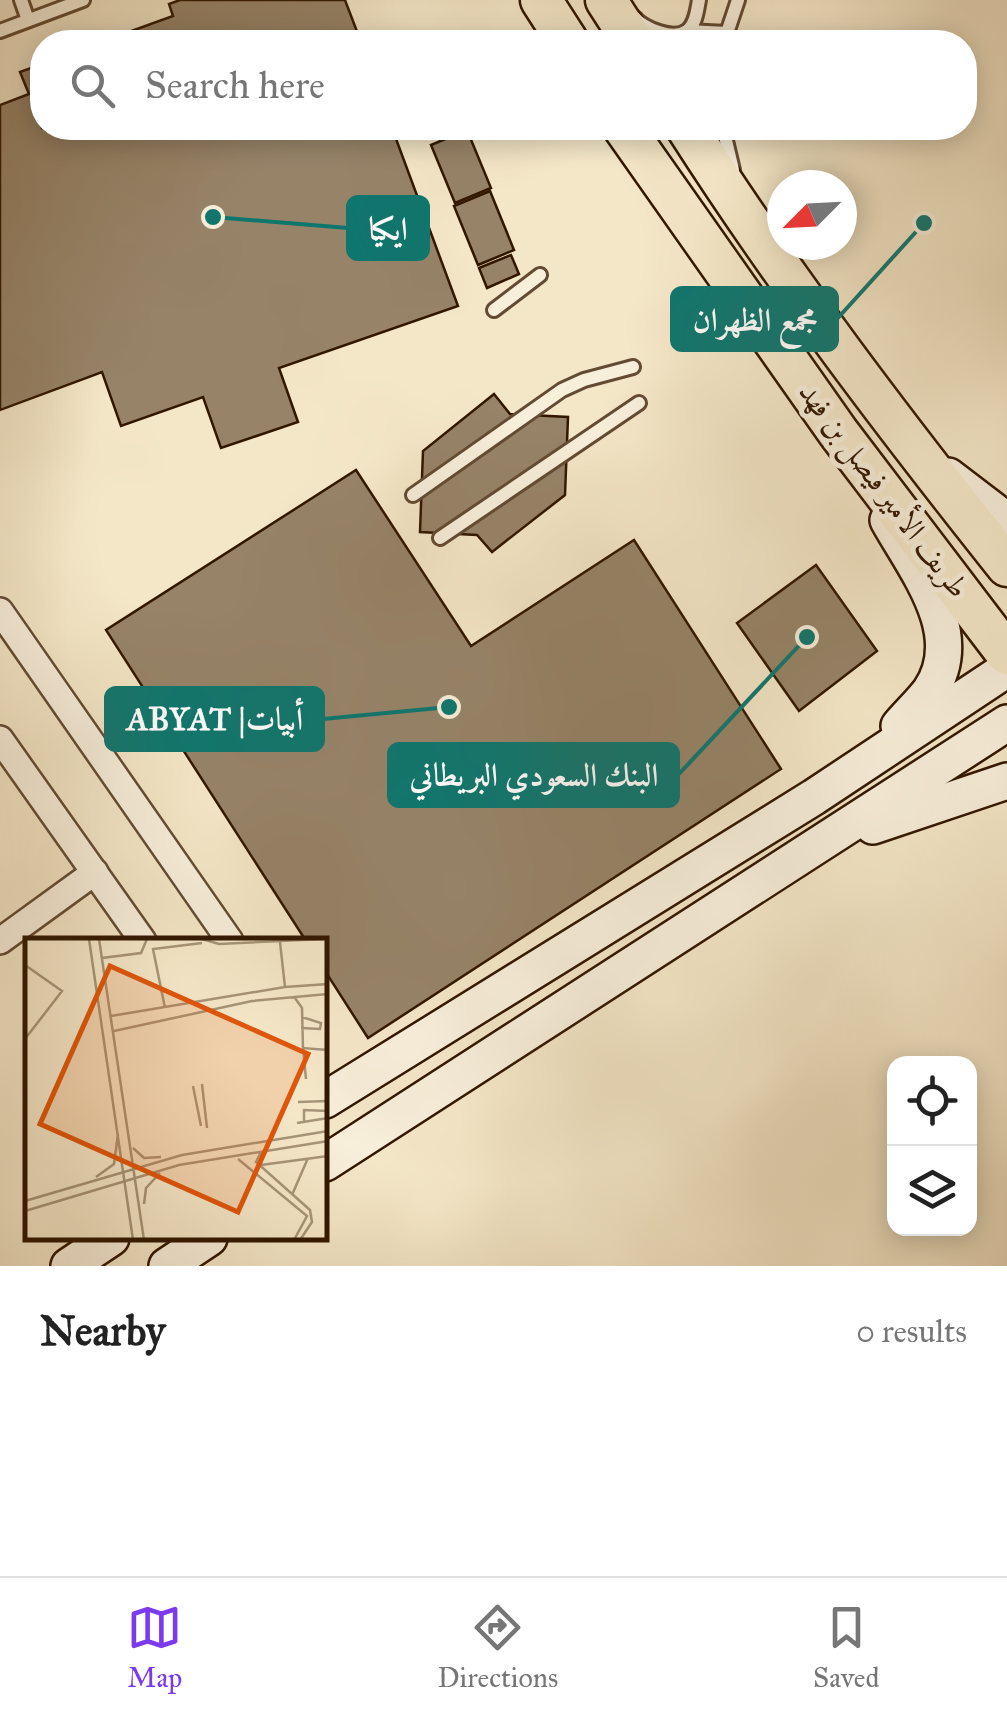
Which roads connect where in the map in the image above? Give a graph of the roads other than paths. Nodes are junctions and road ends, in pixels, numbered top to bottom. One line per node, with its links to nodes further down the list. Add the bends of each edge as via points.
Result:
1 (21, 0): 8 (lane)
2 (83, 0): 8 (lane)
3 (541, 0): 9 (main road)
4 (606, 0): 10 (main road)
5 (621, 0): 11 (lane, via 642,26)
6 (699, 0): 12 (lane)
7 (738, 0): 13 (lane)
8 (28, 20): 14 (lane)
9 (560, 30)
10 (625, 30)
11 (657, 30)
12 (688, 30)
13 (729, 30)
14 (0, 31)
15 (632, 140): 23 (main road, طريف الأمير فيصل بن فهد)
16 (695, 140): 18 (main road, طريف الأمير فيصل بن فهد)
17 (726, 140): 18 (lane)
18 (744, 217): 24 (main road, طريف الأمير فيصل بن فهد)
19 (540, 275): 20 (lane)
20 (494, 310)
21 (633, 367): 25 (lane, via 562,390)
22 (639, 402): 27 (lane)
23 (838, 432): 30 (main road, طريف الأمير فيصل بن فهد); 34 (street, via 942,628 931,689)
24 (914, 448): 26 (street); 28 (main road, طريف الأمير فيصل بن فهد)
25 (414, 495)
26 (1007, 520)
27 (440, 538)
28 (1007, 566)
29 (0, 611): 39 (street)
30 (1007, 654)
31 (1007, 669): 34 (street)
32 (1007, 723): 36 (street)
33 (0, 739): 37 (street)
34 (868, 760): 41 (street)
35 (1007, 781): 36 (street)
36 (815, 847): 42 (street)
37 (95, 872): 38 (street); 40 (street)
38 (142, 938)
39 (228, 938)
40 (0, 941)
41 (329, 1090)
42 (328, 1161)
43 (106, 1241): 45 (street)
44 (205, 1241): 46 (street)
45 (69, 1266)
46 (168, 1266)

